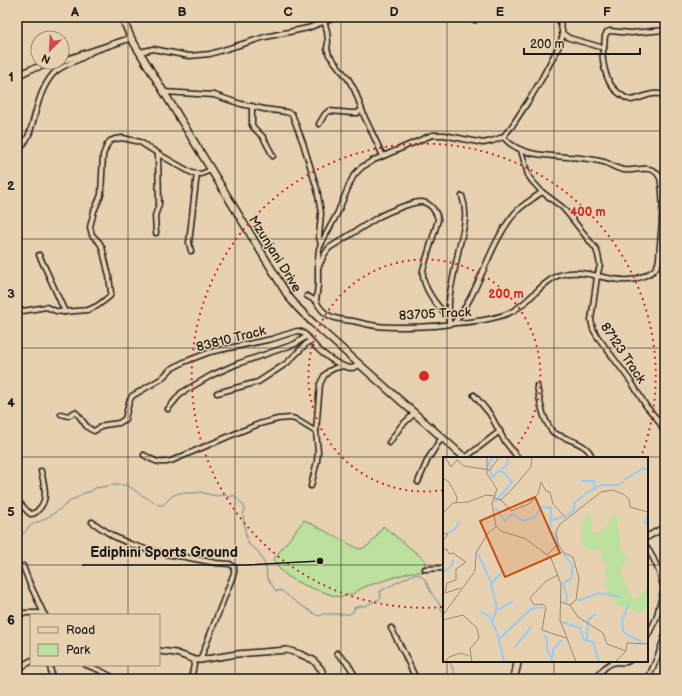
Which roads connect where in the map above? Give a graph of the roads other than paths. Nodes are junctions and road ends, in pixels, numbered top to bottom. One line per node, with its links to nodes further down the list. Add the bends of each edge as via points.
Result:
1 (122, 17): 7 (main road, Mzunjani Drive)
2 (128, 17): 7 (street)
3 (323, 17): 6 (street)
4 (336, 17): 6 (street)
5 (559, 17): 9 (street)
6 (324, 23): 13 (street, via 271,35 204,55 189,56 159,49); 20 (street, via 329,56 350,80)
7 (125, 25): 10 (main road, Mzunjani Drive)
8 (665, 30): 11 (street, via 631,33 610,31 605,36)
9 (562, 34): 11 (street); 22 (street, via 559,46 541,80)
10 (131, 38): 12 (street); 13 (main road, Mzunjani Drive)
11 (604, 48): 18 (street, via 602,58 611,86 624,97 631,100 649,94)
12 (93, 51): 14 (street); 24 (street, via 58,69 50,77 36,108 29,133)
13 (140, 52): 17 (main road, Mzunjani Drive)
14 (70, 58)
15 (30, 70): 16 (street)
16 (17, 76)
17 (164, 92): 19 (street, via 214,95); 28 (main road, Mzunjani Drive)
18 (665, 95)
19 (252, 106): 26 (street, via 252,124 264,137); 33 (street, via 286,112 294,117 317,189 321,213)
20 (362, 110): 21 (street, via 357,113 330,111 325,114); 27 (street)
21 (320, 124)
22 (503, 138): 23 (street, 83705 Track); 27 (street, via 483,143 436,135)
23 (521, 150): 30 (street, 87123 Track, via 528,174); 37 (street, 83705 Track, via 547,156 572,156 600,161 627,170 647,169 659,177 663,206 657,267 642,277 631,280)
24 (17, 153)
25 (158, 154): 29 (street); 32 (street, via 159,204 155,216); 41 (street, via 140,142 127,139 115,139 107,145 102,163 100,195 90,229 102,247 111,295 90,310)
26 (273, 156)
27 (384, 156): 33 (street, via 366,165 354,175)
28 (211, 170): 29 (street); 47 (main road, Mzunjani Drive, via 288,296)
29 (197, 174): 34 (street, via 189,243)
30 (542, 192): 37 (street, 87123 Track, via 562,207 596,249 599,260); 43 (street, via 520,208 509,220 471,297)
31 (462, 196): 42 (street, via 466,211 465,224 450,292)
32 (156, 232)
33 (321, 245): 36 (street)
34 (192, 251)
35 (39, 256): 41 (street)
36 (318, 268): 39 (street); 42 (street, via 329,248 388,212 422,202 436,212 438,220 423,270 423,278 434,300)
37 (597, 277): 43 (street, 83705 Track, via 577,273 558,276 509,313 480,321); 58 (street, 87123 Track, via 591,317 593,328 658,420)
38 (307, 296): 39 (street, 83705 Track)
39 (316, 301): 44 (street, 83705 Track, via 322,310 338,319 379,326 419,327)
40 (17, 312): 41 (street, via 46,307)
41 (65, 312)
42 (449, 316): 44 (street)
43 (454, 323): 44 (street, 83705 Track)
44 (449, 324)
45 (307, 336): 46 (street); 52 (street, via 295,344 208,377 181,393); 54 (street, 83810 Track, via 301,331 296,331 272,339 214,351 184,362 134,395 122,421 104,425 96,431 88,428 75,412 68,416)
46 (310, 340): 48 (street, via 323,353); 50 (street, via 287,363 258,382)
47 (359, 364): 48 (street, via 353,368); 53 (main road, Mzunjani Drive)
48 (344, 366): 55 (street, via 331,369 322,380)
49 (537, 386): 64 (street, via 542,412 552,430 583,446)
50 (217, 393)
51 (474, 395): 56 (street)
52 (168, 409)
53 (415, 413): 57 (main road, Mzunjani Drive); 59 (street, via 401,426)
54 (61, 414)
55 (316, 431): 60 (street, via 295,419 286,418 259,424 165,463 154,461); 67 (street, via 318,456)
56 (500, 431): 62 (street); 63 (street)
57 (442, 437): 61 (main road, Mzunjani Drive); 66 (street)
58 (665, 437)
59 (389, 443)
60 (144, 455)
61 (464, 457)
62 (466, 457)
63 (517, 457)
64 (592, 457)
65 (42, 471): 68 (street, via 45,496 42,507 31,514)
66 (418, 482)
67 (311, 486)
68 (17, 500)
69 (92, 522): 85 (street, via 121,541 148,550 230,564 234,567 234,573)
70 (665, 527): 71 (street)
71 (648, 536)
72 (648, 550): 76 (street, via 656,563)
73 (23, 566): 79 (street)
74 (443, 568): 75 (street)
75 (425, 569)
76 (664, 590): 77 (street); 81 (street)
77 (665, 596)
78 (17, 613): 79 (street)
79 (45, 614)
80 (391, 628): 97 (street)
81 (648, 635)
82 (665, 635): 100 (street)
83 (160, 651): 85 (street)
84 (337, 653): 96 (street, via 348,664)
85 (198, 660): 94 (street); 95 (street, via 287,650 313,660)
86 (30, 662): 91 (street)
87 (518, 662): 98 (main road)
88 (627, 662): 99 (street, via 608,665)
89 (50, 666): 92 (street)
90 (89, 666): 93 (street)
91 (17, 669)
92 (52, 679)
93 (116, 679)
94 (191, 679)
95 (325, 679)
96 (357, 679)
97 (416, 679)
98 (514, 679)
99 (595, 679)
100 (648, 679)

